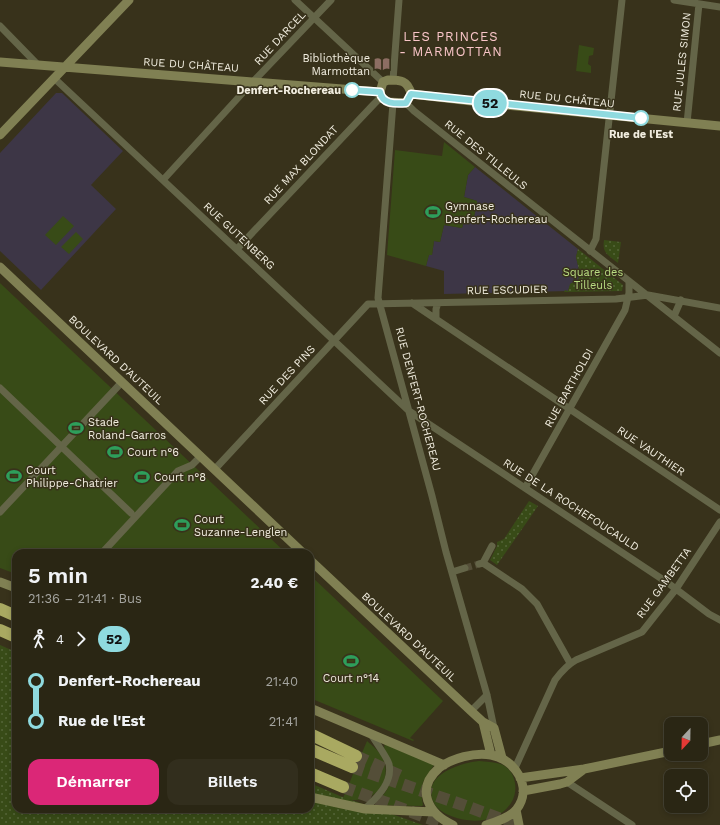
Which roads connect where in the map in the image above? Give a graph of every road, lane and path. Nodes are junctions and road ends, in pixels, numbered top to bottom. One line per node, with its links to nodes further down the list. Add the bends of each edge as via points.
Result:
1 (128, 0): 13 (main road)
2 (295, 0): 9 (street)
3 (331, 0): 9 (street, RUE DARCEL)
4 (399, 0): 15 (street)
5 (622, 0): 22 (street)
6 (674, 0): 7 (street)
7 (699, 4): 8 (street); 23 (street, RUE JULES SIMON)
8 (720, 7)
9 (315, 18): 16 (street, RUE DARCEL); 17 (street)
10 (0, 26): 12 (street)
11 (0, 62): 12 (main road, RUE DU CHÂTEAU)
12 (38, 64): 13 (main road, RUE DU CHÂTEAU)
13 (66, 66): 14 (main road); 16 (main road, RUE DU CHÂTEAU)
14 (54, 78): 25 (main road); 26 (street, RUE GUTENBERG)
15 (393, 80): 17 (main road); 18 (main road, via 402,81 410,87)
16 (253, 82): 19 (main road, RUE DU CHÂTEAU); 26 (street, RUE DARCEL)
17 (383, 82): 19 (main road)
18 (411, 94): 21 (main road); 22 (main road, RUE DU CHÂTEAU)
19 (380, 95): 20 (main road, via 384,100); 27 (street, RUE MAX BLONDAT)
20 (393, 103): 21 (main road); 36 (street, RUE DENFERT-ROCHEREAU, via 378,288)
21 (406, 103): 28 (street, RUE DES TILLEULS)
22 (609, 115): 23 (main road, RUE DU CHÂTEAU); 28 (street, via 596,240)
23 (687, 123): 24 (main road, RUE DU CHÂTEAU)
24 (720, 126)
25 (0, 135)
26 (163, 180): 27 (street, RUE GUTENBERG)
27 (237, 250): 40 (street, RUE GUTENBERG)
28 (590, 251): 30 (street, RUE DES TILLEULS)
29 (0, 267): 42 (main road, BOULEVARD D'AUTEUIL)
30 (629, 282): 31 (street, RUE DES TILLEULS); 32 (street)
31 (648, 295): 32 (street, RUE ESCUDIER); 33 (street, RUE ESCUDIER); 38 (street, RUE DES TILLEULS)
32 (629, 297): 34 (street, RUE ESCUDIER); 44 (street, RUE BARTHOLDI, via 625,310)
33 (681, 300): 37 (street, RUE ESCUDIER); 38 (street)
34 (438, 302): 35 (street, RUE ESCUDIER); 39 (street)
35 (412, 303): 36 (street, RUE ESCUDIER); 39 (street, RUE VAUTHIER)
36 (380, 304): 40 (street, RUE DES PINS, via 368,304); 45 (street, RUE DENFERT-ROCHEREAU)
37 (720, 308)
38 (674, 316): 41 (street, RUE DES TILLEULS)
39 (436, 318): 44 (street, RUE VAUTHIER)
40 (334, 340): 45 (street, RUE GUTENBERG); 48 (street, RUE DES PINS)
41 (720, 353)
42 (122, 382): 46 (street); 47 (main road, BOULEVARD D'AUTEUIL)
43 (0, 388): 46 (street)
44 (570, 409): 49 (street, RUE BARTHOLDI); 50 (street, RUE VAUTHIER)
45 (409, 411): 49 (street, RUE DE LA ROCHEFOUCAULD); 59 (street, RUE DENFERT-ROCHEREAU)
46 (62, 446): 51 (street); 52 (street)
47 (201, 456): 48 (main road, BOULEVARD D'AUTEUIL); 55 (street, via 192,465 178,471)
48 (215, 469): 56 (main road, BOULEVARD D'AUTEUIL)
49 (525, 488): 62 (street, RUE DE LA ROCHEFOUCAULD)
50 (720, 510)
51 (0, 512)
52 (131, 513)
53 (720, 522): 62 (street, RUE GAMBETTA)
54 (492, 546): 68 (street, via 481,564 522,589 537,604)
55 (106, 549)
56 (299, 549)
57 (314, 564): 71 (main road, BOULEVARD D'AUTEUIL)
58 (465, 568): 59 (street)
59 (452, 572): 69 (street, RUE DENFERT-ROCHEREAU)
60 (0, 582): 61 (main road)
61 (12, 586)
62 (676, 589): 65 (street, RUE DE LA ROCHEFOUCAULD); 68 (street, RUE GAMBETTA, via 642,632)
63 (0, 609): 64 (highway)
64 (12, 614)
65 (720, 620)
66 (0, 630): 67 (highway)
67 (12, 635)
68 (570, 663): 83 (street, RUE GAMBETTA, via 555,680)
69 (487, 695): 71 (street); 73 (street, RUE DENFERT-ROCHEREAU)
70 (314, 710): 74 (main road)
71 (471, 711): 72 (main road, BOULEVARD D'AUTEUIL)
72 (483, 722): 73 (main road, BOULEVARD D'AUTEUIL); 80 (main road)
73 (494, 728): 81 (main road, RUE DENFERT-ROCHEREAU)
74 (371, 734): 82 (main road); 91 (street, via 388,763 388,778 383,790)
75 (314, 736): 78 (highway, via 354,761)
76 (720, 740): 77 (main road)
77 (708, 743)
78 (314, 750)
79 (664, 752): 84 (main road)
80 (491, 755): 81 (main road); 82 (main road, via 472,755)
81 (502, 758): 83 (main road)
82 (444, 765): 93 (main road, via 432,775 426,790)
83 (515, 768): 86 (main road)
84 (584, 769): 86 (main road); 87 (main road)
85 (314, 775): 88 (highway)
86 (520, 778): 89 (main road)
87 (567, 782): 89 (main road); 98 (street)
88 (343, 787)
89 (523, 791): 92 (main road)
90 (314, 798): 91 (main road)
91 (365, 809): 93 (main road)
92 (516, 810): 94 (main road); 97 (main road)
93 (434, 812): 95 (main road)
94 (499, 823): 96 (main road)
95 (453, 825)
96 (486, 825)
97 (519, 825)
98 (632, 825)

